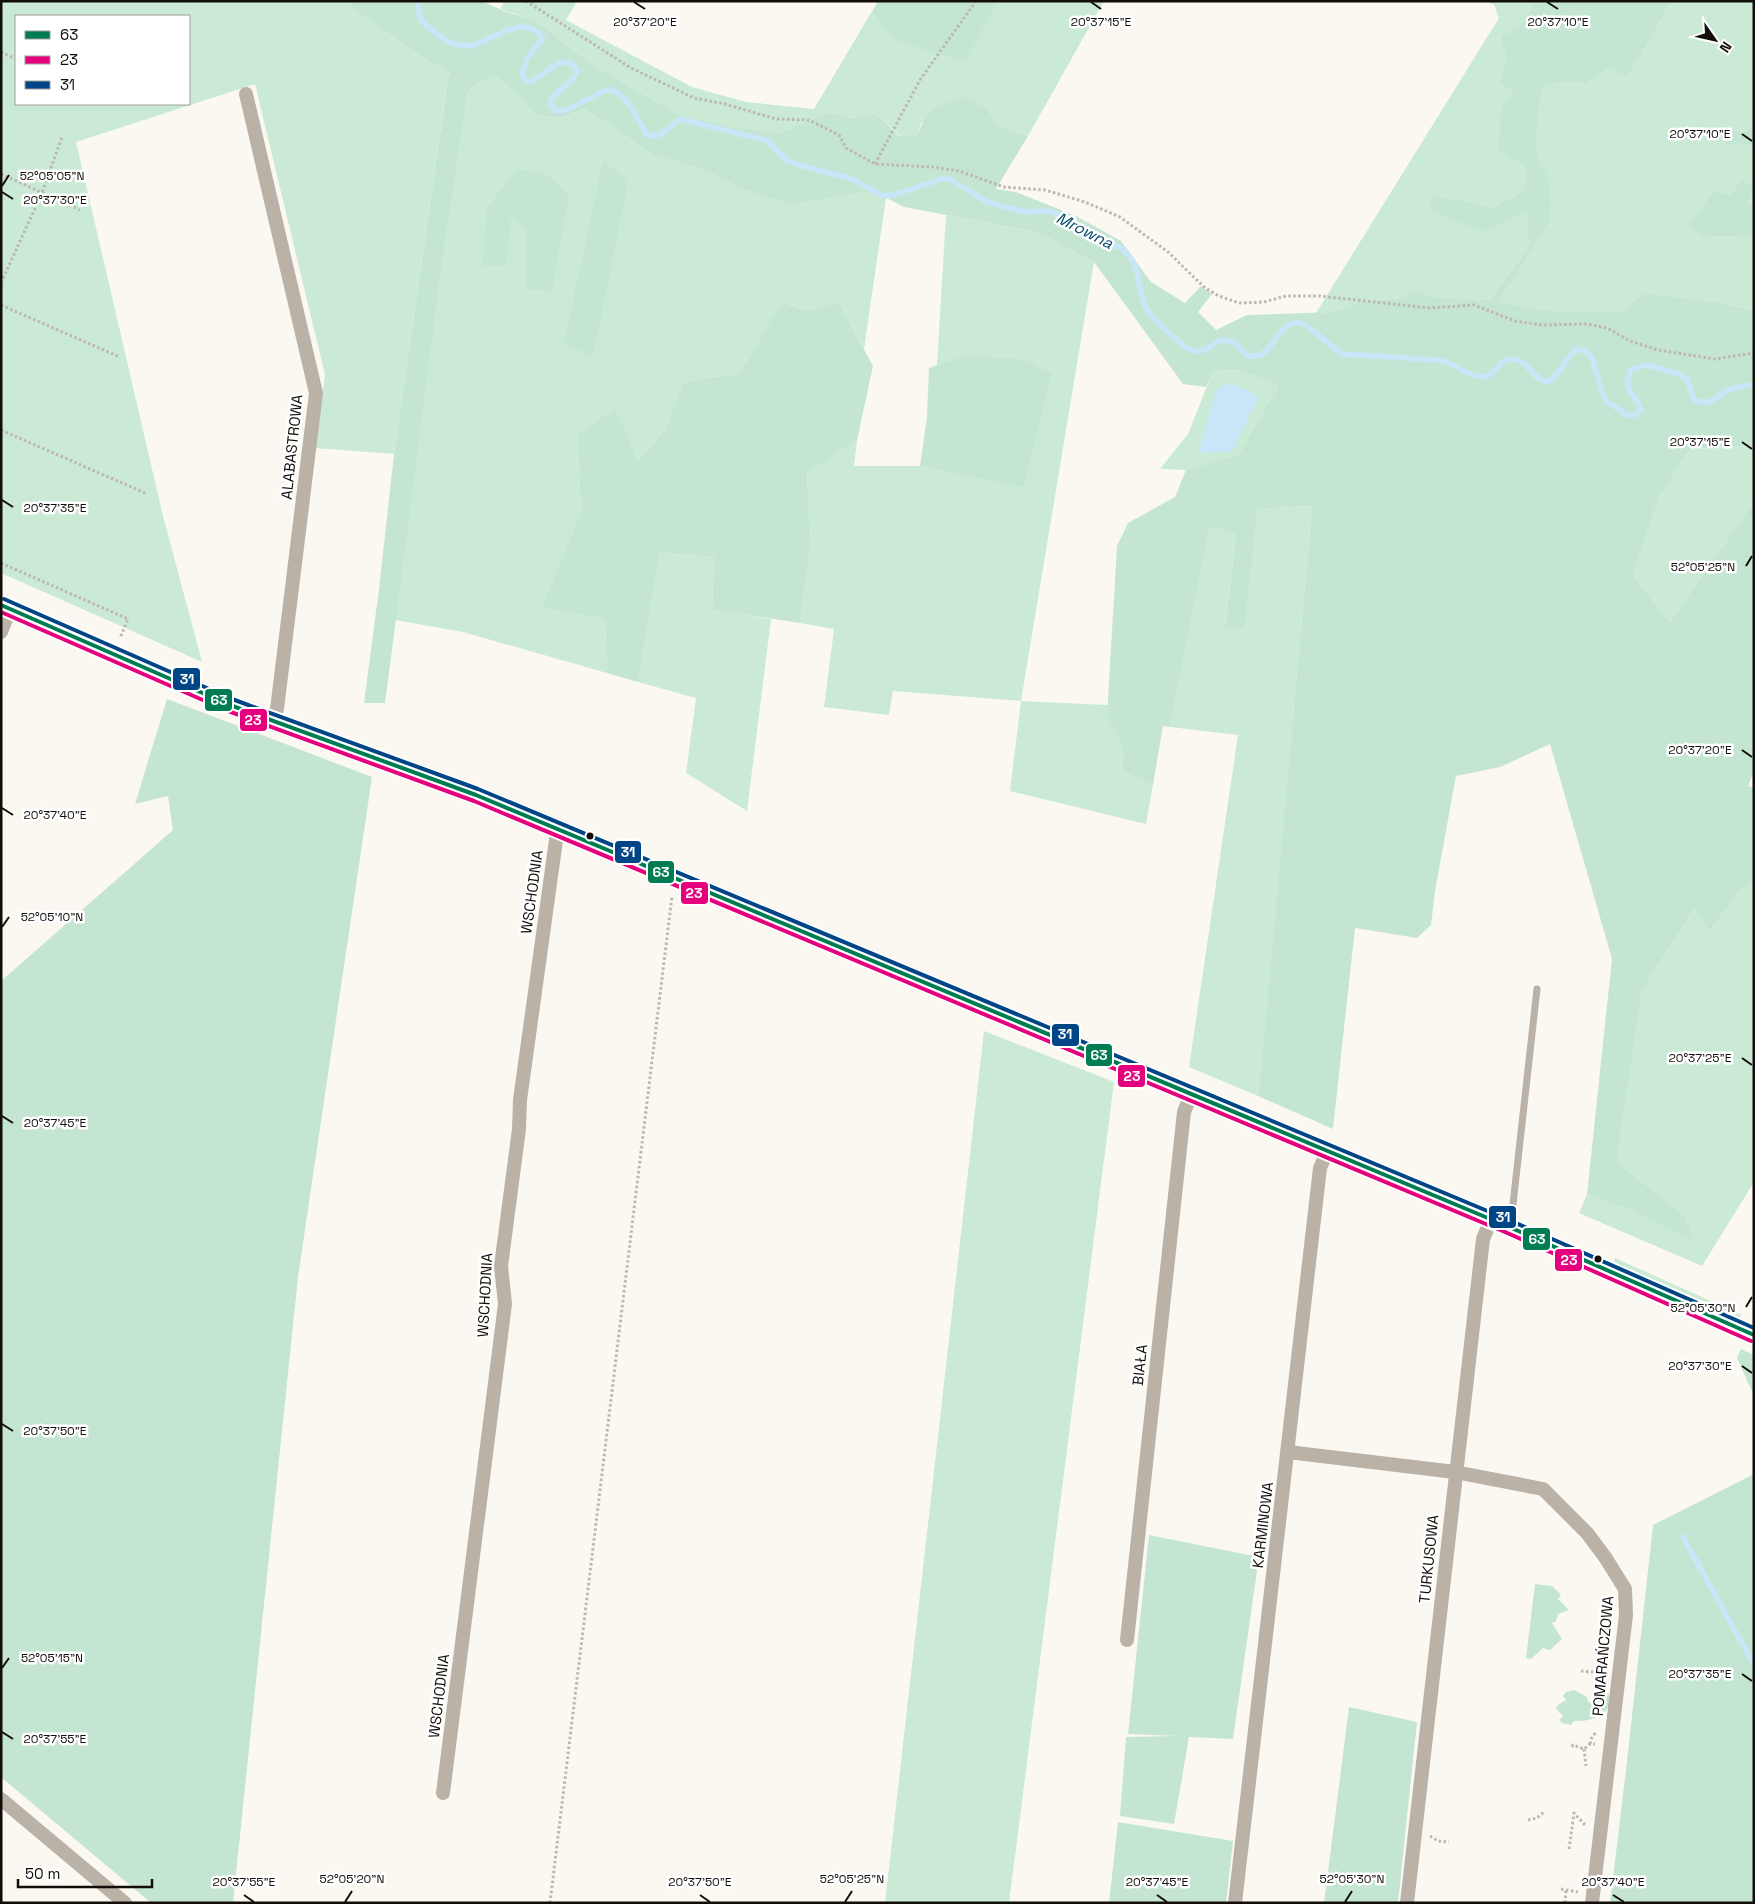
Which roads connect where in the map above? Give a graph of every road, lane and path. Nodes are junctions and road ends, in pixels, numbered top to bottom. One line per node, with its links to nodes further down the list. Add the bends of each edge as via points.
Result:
1 (526, 1): 7 (path, via 632,68 694,98 776,119 809,120 839,135 846,148)
2 (976, 1): 7 (path, via 920,80)
3 (1, 52): 4 (path)
4 (15, 59)
5 (246, 94): 21 (street, ALABASTROWA, via 316,393 277,709)
6 (62, 138): 9 (path)
7 (875, 164): 13 (path, via 959,171 1004,187 1045,190 1085,202 1120,217 1168,252 1205,288 1239,303 1264,302 1286,296 1320,296 1429,308 1474,305 1515,321 1606,328 1630,341 1658,350 1716,359)
8 (1, 174): 9 (path)
9 (42, 193): 10 (path); 11 (path)
10 (80, 210)
11 (1, 283)
12 (1, 305): 14 (path)
13 (1754, 353)
14 (120, 357)
15 (1, 430): 16 (path)
16 (147, 494)
17 (1, 563): 20 (path, via 128,619)
18 (6, 607): 19 (street); 21 (street, via 186,688)
19 (1, 632)
20 (117, 644)
21 (273, 720): 22 (street)
22 (560, 830): 23 (street); 40 (street, WSCHODNIA, via 520,1100 502,1266 504,1304)
23 (677, 879): 25 (street); 50 (path, via 671,900)
24 (1537, 989): 27 (lane, via 1512,1213)
25 (1191, 1095): 26 (street); 31 (street, BIAŁA, via 1184,1112)
26 (1327, 1152): 27 (street); 29 (street, KARMINOWA, via 1320,1168)
27 (1499, 1223): 28 (street); 30 (street, TURKUSOWA, via 1483,1239)
28 (1751, 1334)
29 (1288, 1452): 30 (street, POMARAŃCZOWA); 51 (street, KARMINOWA)
30 (1455, 1472): 48 (street, POMARAŃCZOWA, via 1543,1489 1588,1533 1625,1589 1626,1615); 52 (street, TURKUSOWA)
31 (1127, 1640)
32 (1581, 1671): 33 (path)
33 (1608, 1674)
34 (1599, 1728): 35 (path)
35 (1590, 1744): 36 (path); 38 (path)
36 (1599, 1745)
37 (1572, 1747): 38 (path, via 1576,1745)
38 (1584, 1749): 39 (path)
39 (1586, 1766)
40 (443, 1793)
41 (1, 1799): 49 (street)
42 (1544, 1812): 43 (path)
43 (1528, 1820)
44 (1590, 1828): 47 (path, via 1574,1813)
45 (1427, 1836): 46 (path)
46 (1450, 1842)
47 (1569, 1849)
48 (1587, 1898): 53 (path, via 1563,1889)
49 (125, 1903)
50 (550, 1903)
51 (1235, 1903)
52 (1407, 1903)
53 (1565, 1903)

